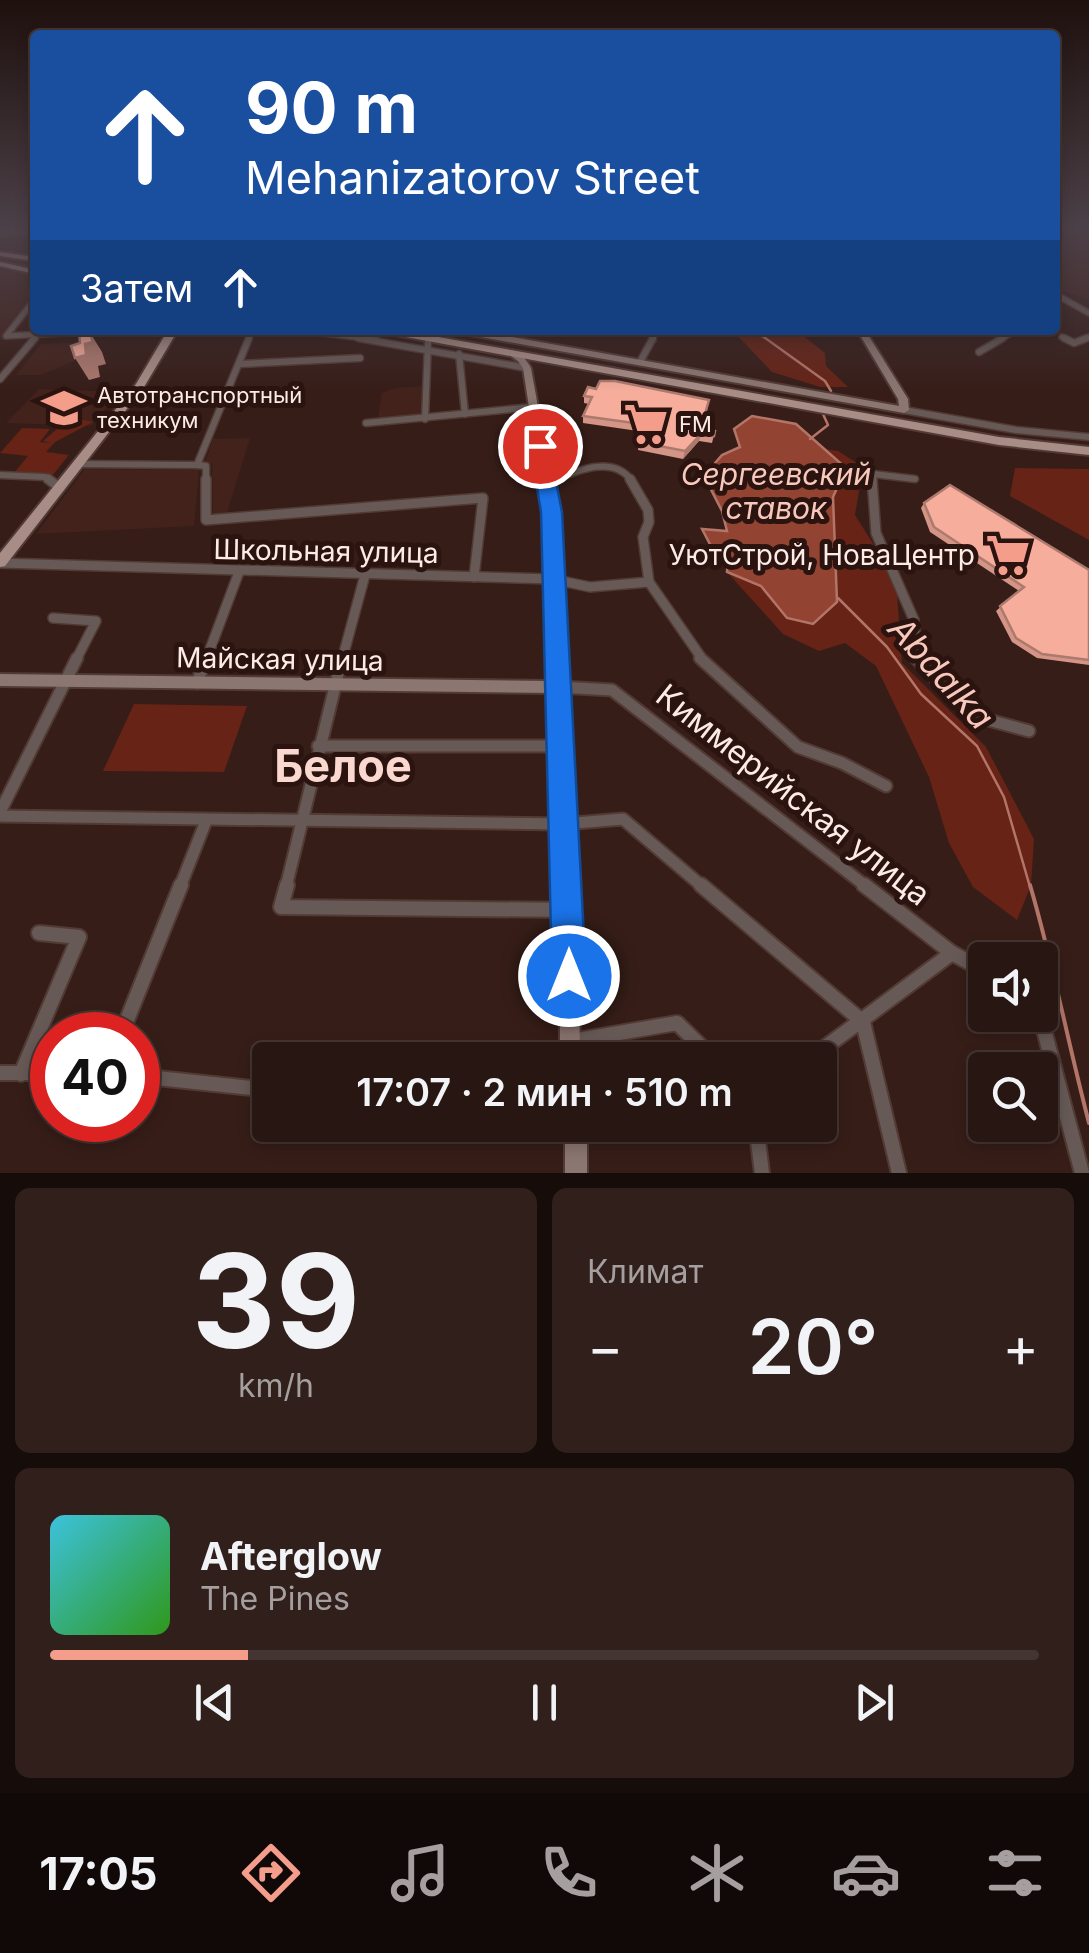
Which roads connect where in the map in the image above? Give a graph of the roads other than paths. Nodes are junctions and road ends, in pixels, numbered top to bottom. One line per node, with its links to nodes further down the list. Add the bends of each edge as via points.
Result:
1 (1060, 297): 2 (street)
2 (1066, 301): 3 (street); 5 (street)
3 (1060, 304)
4 (30, 305): 16 (street, via 5,334)
5 (1089, 312)
6 (50, 335): 16 (street)
7 (170, 335): 36 (main road)
8 (250, 335): 26 (street)
9 (354, 335): 19 (street)
10 (415, 335): 19 (main road)
11 (431, 335): 35 (main road)
12 (487, 335): 25 (street)
13 (653, 335): 25 (street)
14 (864, 335): 30 (street)
15 (1008, 335): 21 (street)
16 (36, 336): 28 (street)
17 (1089, 337): 18 (street, via 1074,343)
18 (1062, 338)
19 (428, 342): 20 (main road); 22 (street); 32 (street)
20 (511, 352): 24 (main road); 27 (street)
21 (979, 352)
22 (459, 354): 27 (street); 31 (street)
23 (360, 358): 26 (street)
24 (548, 360): 27 (street); 35 (main road, via 1000,441)
25 (640, 362): 30 (street)
26 (240, 364): 37 (street)
27 (527, 368): 29 (street)
28 (0, 379)
29 (533, 407): 31 (street); 40 (street)
30 (904, 410): 34 (street)
31 (465, 414): 32 (street)
32 (426, 419): 33 (street)
33 (366, 423)
34 (1089, 437)
35 (1089, 449)
36 (78, 464): 37 (street); 41 (main road)
37 (202, 466): 45 (street, via 206,520 483,498)
38 (0, 476): 41 (street, via 44,477)
39 (915, 479): 54 (street, via 872,474 871,531 916,626 916,659 970,715)
40 (548, 483): 46 (street); 47 (street, via 584,468 610,467 628,475 648,510 643,537)
41 (60, 488): 42 (main road)
42 (0, 563): 43 (street, Школьная улица)
43 (239, 572): 44 (street, Школьная улица); 51 (street)
44 (365, 575): 45 (street, Школьная улица); 52 (street)
45 (474, 577): 46 (street, Школьная улица)
46 (552, 579): 47 (street, Школьная улица, via 590,586); 53 (street)
47 (649, 582): 57 (street, via 702,661 798,747)
48 (54, 618): 50 (street, via 96,622)
49 (0, 680): 50 (street, Майская улица)
50 (65, 682): 51 (street, Майская улица); 58 (street)
51 (197, 683): 52 (street, Майская улица)
52 (335, 684): 53 (street, Майская улица); 55 (street)
53 (560, 687): 56 (street); 64 (street, Киммерийская улица, via 612,690)
54 (1028, 731)
55 (318, 746): 56 (street); 59 (street)
56 (561, 746): 61 (street)
57 (886, 786)
58 (0, 814): 60 (street)
59 (305, 818): 60 (street); 61 (street); 62 (street, via 281,908)
60 (206, 821): 66 (street)
61 (563, 824): 62 (street); 67 (street, via 624,819)
62 (569, 910): 69 (street)
63 (38, 933): 74 (street, via 80,937)
64 (952, 953): 65 (street, Киммерийская улица); 67 (street)
65 (968, 962)
66 (129, 1012)
67 (863, 1022): 72 (street); 82 (street)
68 (1045, 1032): 83 (street)
69 (570, 1042)
70 (603, 1042): 71 (street, via 677,1024)
71 (696, 1042)
72 (834, 1042)
73 (0, 1073): 74 (street)
74 (21, 1074): 75 (street)
75 (30, 1074)
76 (160, 1078): 77 (street)
77 (252, 1088)
78 (576, 1142): 80 (street)
79 (758, 1142): 81 (street)
80 (576, 1173)
81 (762, 1173)
82 (899, 1173)
83 (1082, 1173)

